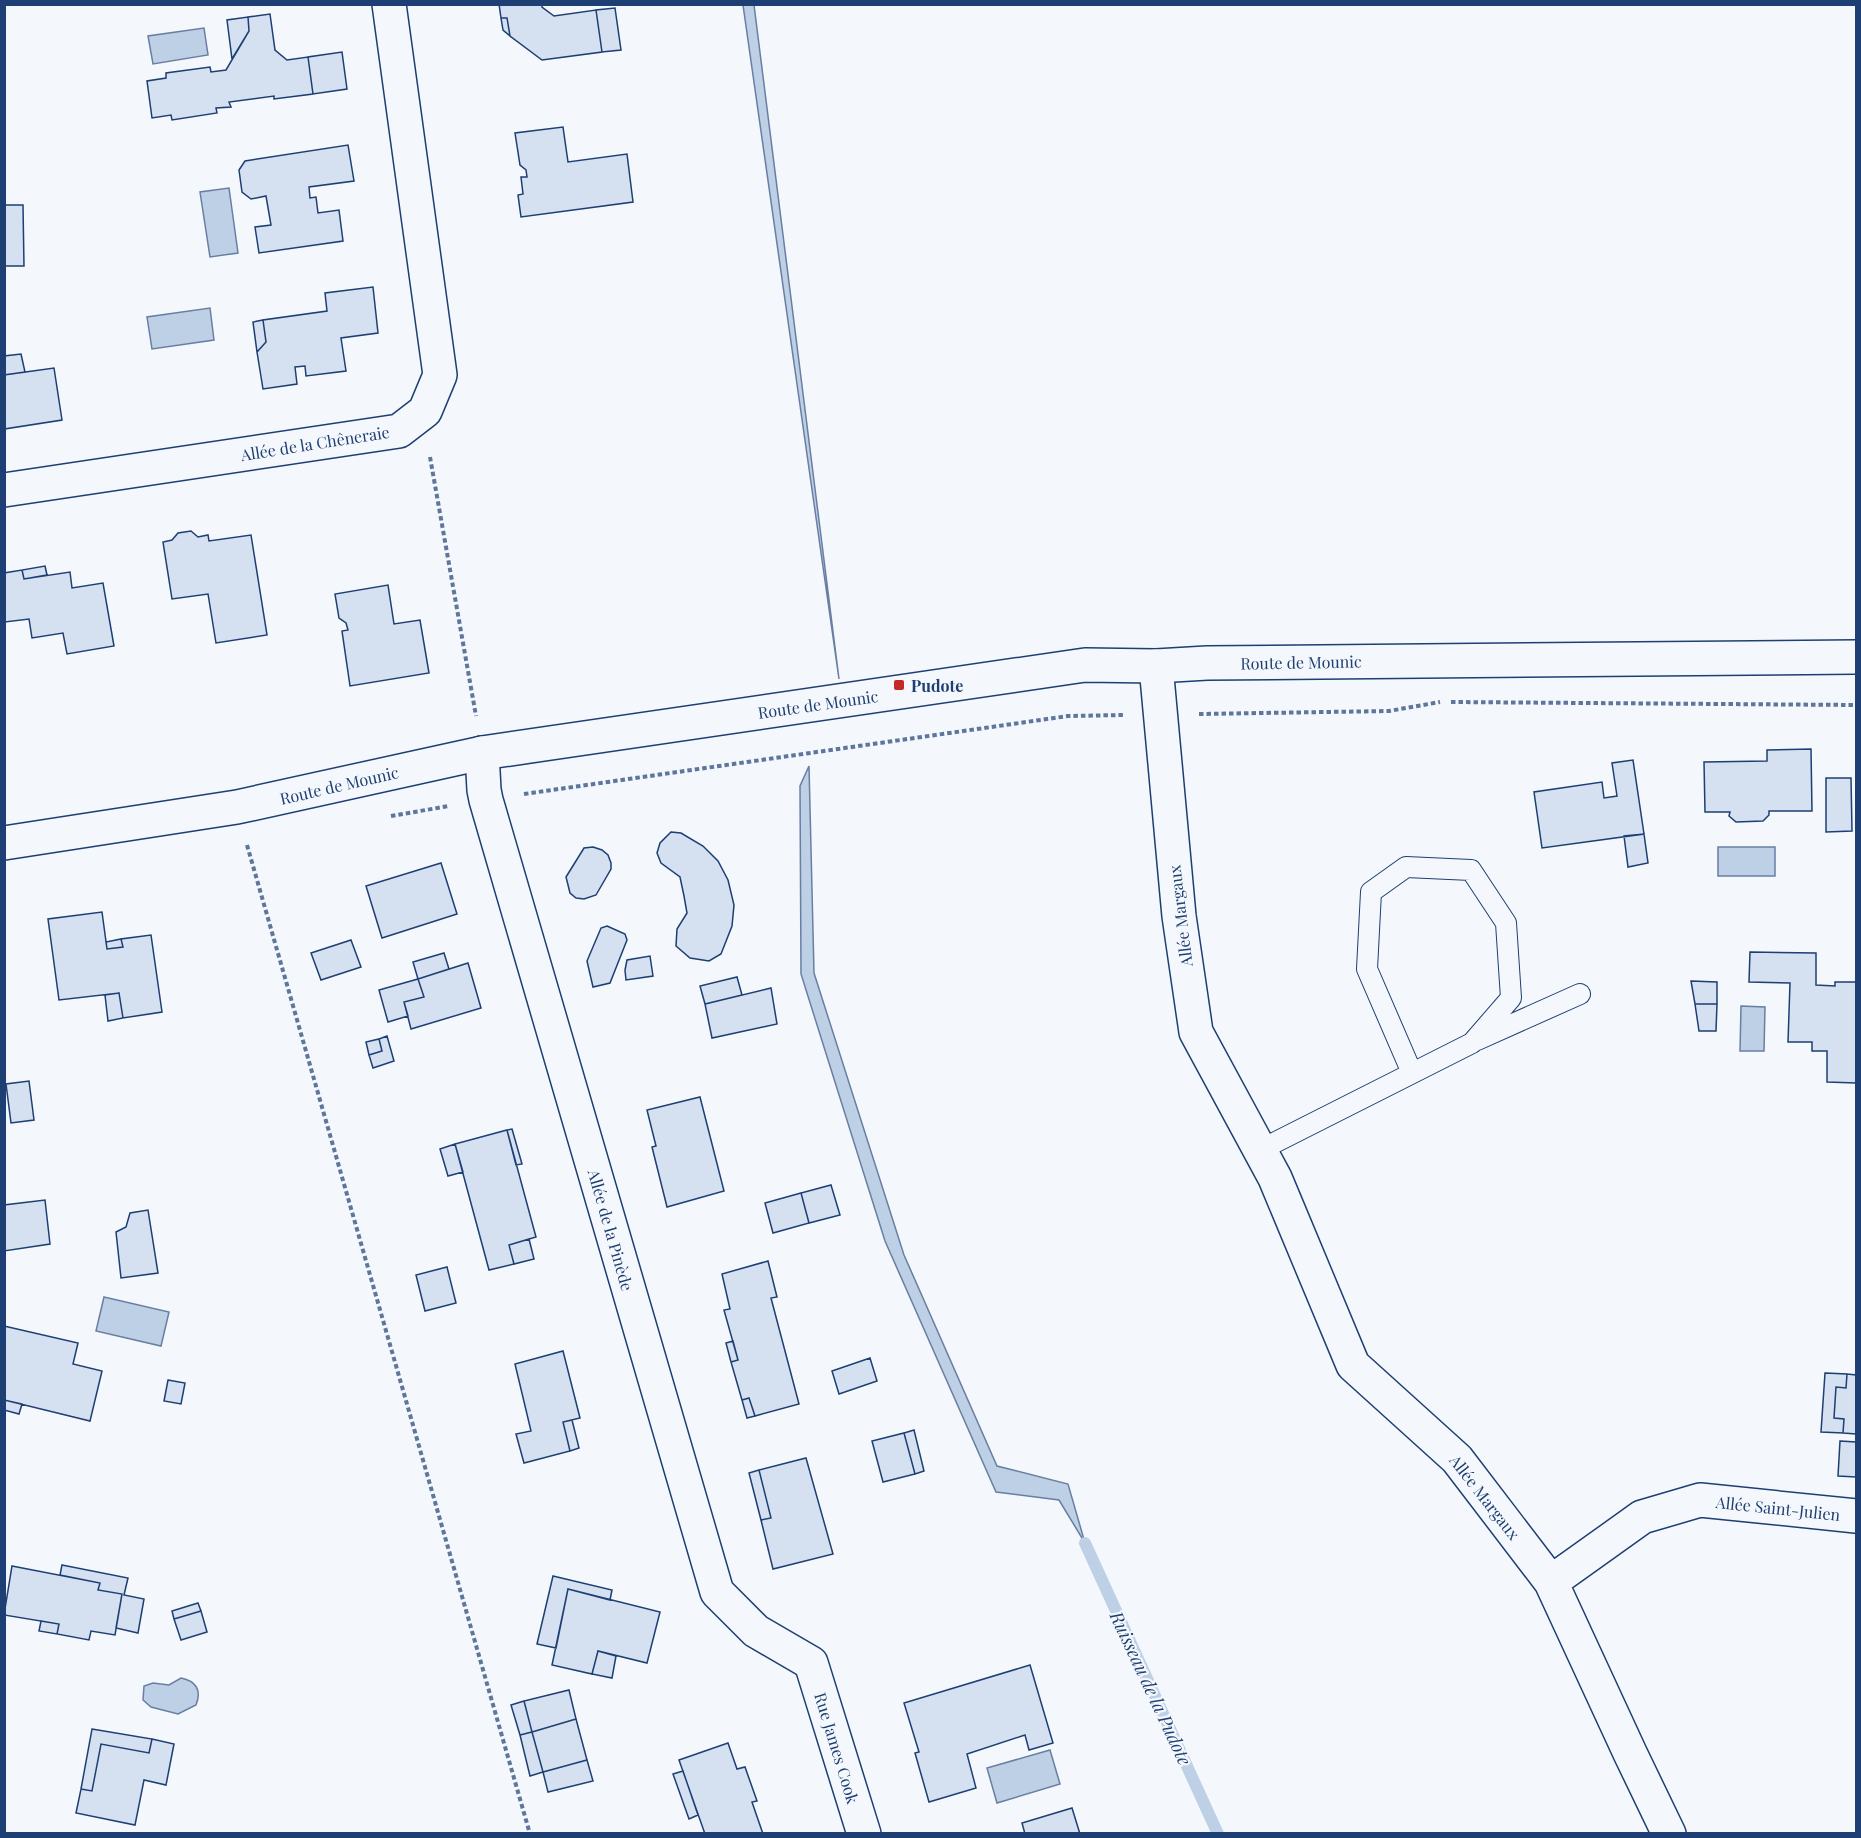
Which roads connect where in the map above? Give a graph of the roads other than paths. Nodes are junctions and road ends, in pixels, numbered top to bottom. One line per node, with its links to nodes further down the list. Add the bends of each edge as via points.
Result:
1 (389, 4): 2 (street, Allée de la Chêneraie, via 440,375 425,411 399,431)
2 (4, 490)
3 (1857, 657): 4 (street, Route de Mounic)
4 (1156, 666): 5 (street, Route de Mounic, via 1085,665); 10 (street, Allée Margaux, via 1179,916 1196,1032)
5 (482, 753): 6 (street, Route de Mounic, via 237,807); 13 (street, Allée de la Pinède, via 486,800 717,1592 756,1631)
6 (4, 843)
7 (1580, 994): 8 (lane)
8 (1472, 1042): 9 (lane); 9 (lane, via 1510,998 1506,923 1471,870 1406,867 1371,892 1367,969)
9 (1412, 1073): 10 (lane)
10 (1260, 1150): 12 (street, Allée Margaux, via 1353,1365 1457,1459)
11 (1857, 1516): 12 (street, Allée Saint-Julien, via 1700,1500 1642,1518)
12 (1551, 1582): 15 (street, Allée Margaux)
13 (811, 1663): 14 (street, Rue James Cook)
14 (864, 1833)
15 (1669, 1833)

